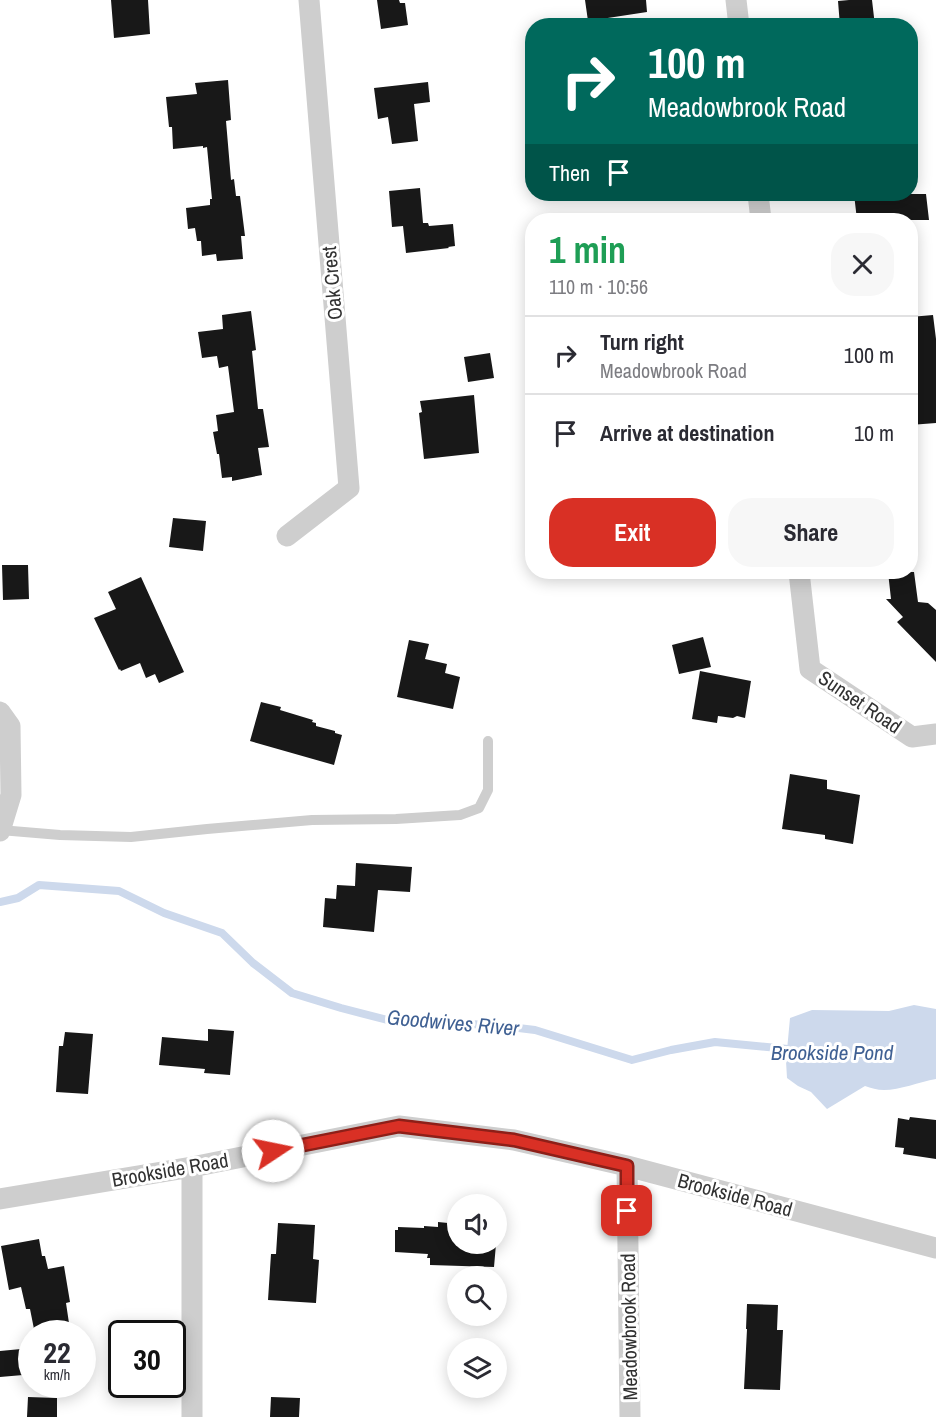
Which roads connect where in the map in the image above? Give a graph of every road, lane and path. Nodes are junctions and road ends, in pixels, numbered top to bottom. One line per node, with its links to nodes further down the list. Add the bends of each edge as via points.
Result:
1 (309, 0): 4 (street, Oak Crest, via 349,488)
2 (736, 0): 3 (street)
3 (738, 18)
4 (287, 536)
5 (801, 579): 7 (street, Sunset Road, via 810,669 912,737)
6 (0, 712): 9 (street, via 9,726 11,795)
7 (936, 734)
8 (488, 741): 9 (lane, via 488,790 480,808 460,814 312,820 131,837)
9 (0, 830)
10 (627, 1166): 11 (street, Brookside Road, via 514,1140 399,1126); 13 (street, Brookside Road); 15 (street, Meadowbrook Road)
11 (192, 1167): 12 (street, Brookside Road); 14 (street)
12 (0, 1199)
13 (936, 1248)
14 (192, 1417)
15 (630, 1417)

